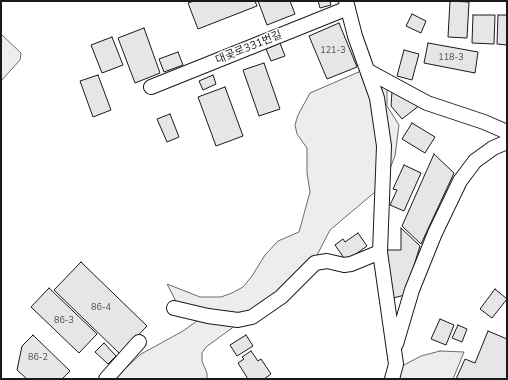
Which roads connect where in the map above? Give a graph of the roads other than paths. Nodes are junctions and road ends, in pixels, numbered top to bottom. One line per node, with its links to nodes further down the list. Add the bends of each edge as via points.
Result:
1 (347, 5): 2 (lane, 대곶로331번길); 3 (lane, 대곶로331번길)
2 (368, 71): 4 (lane, via 427,103); 6 (lane, 대곶로331번길, via 377,98 384,146)
3 (151, 87)
4 (507, 132)
5 (507, 142): 9 (lane, via 493,148 475,162 460,181 435,233)
6 (380, 252): 7 (lane, via 351,264 327,261 314,263 281,297 252,316 238,320); 9 (lane, 대곶로331번길)
7 (174, 308)
8 (139, 342): 10 (lane)
9 (394, 349): 11 (lane, 대곶로331번길, via 396,364)
10 (106, 379)
11 (392, 379)

